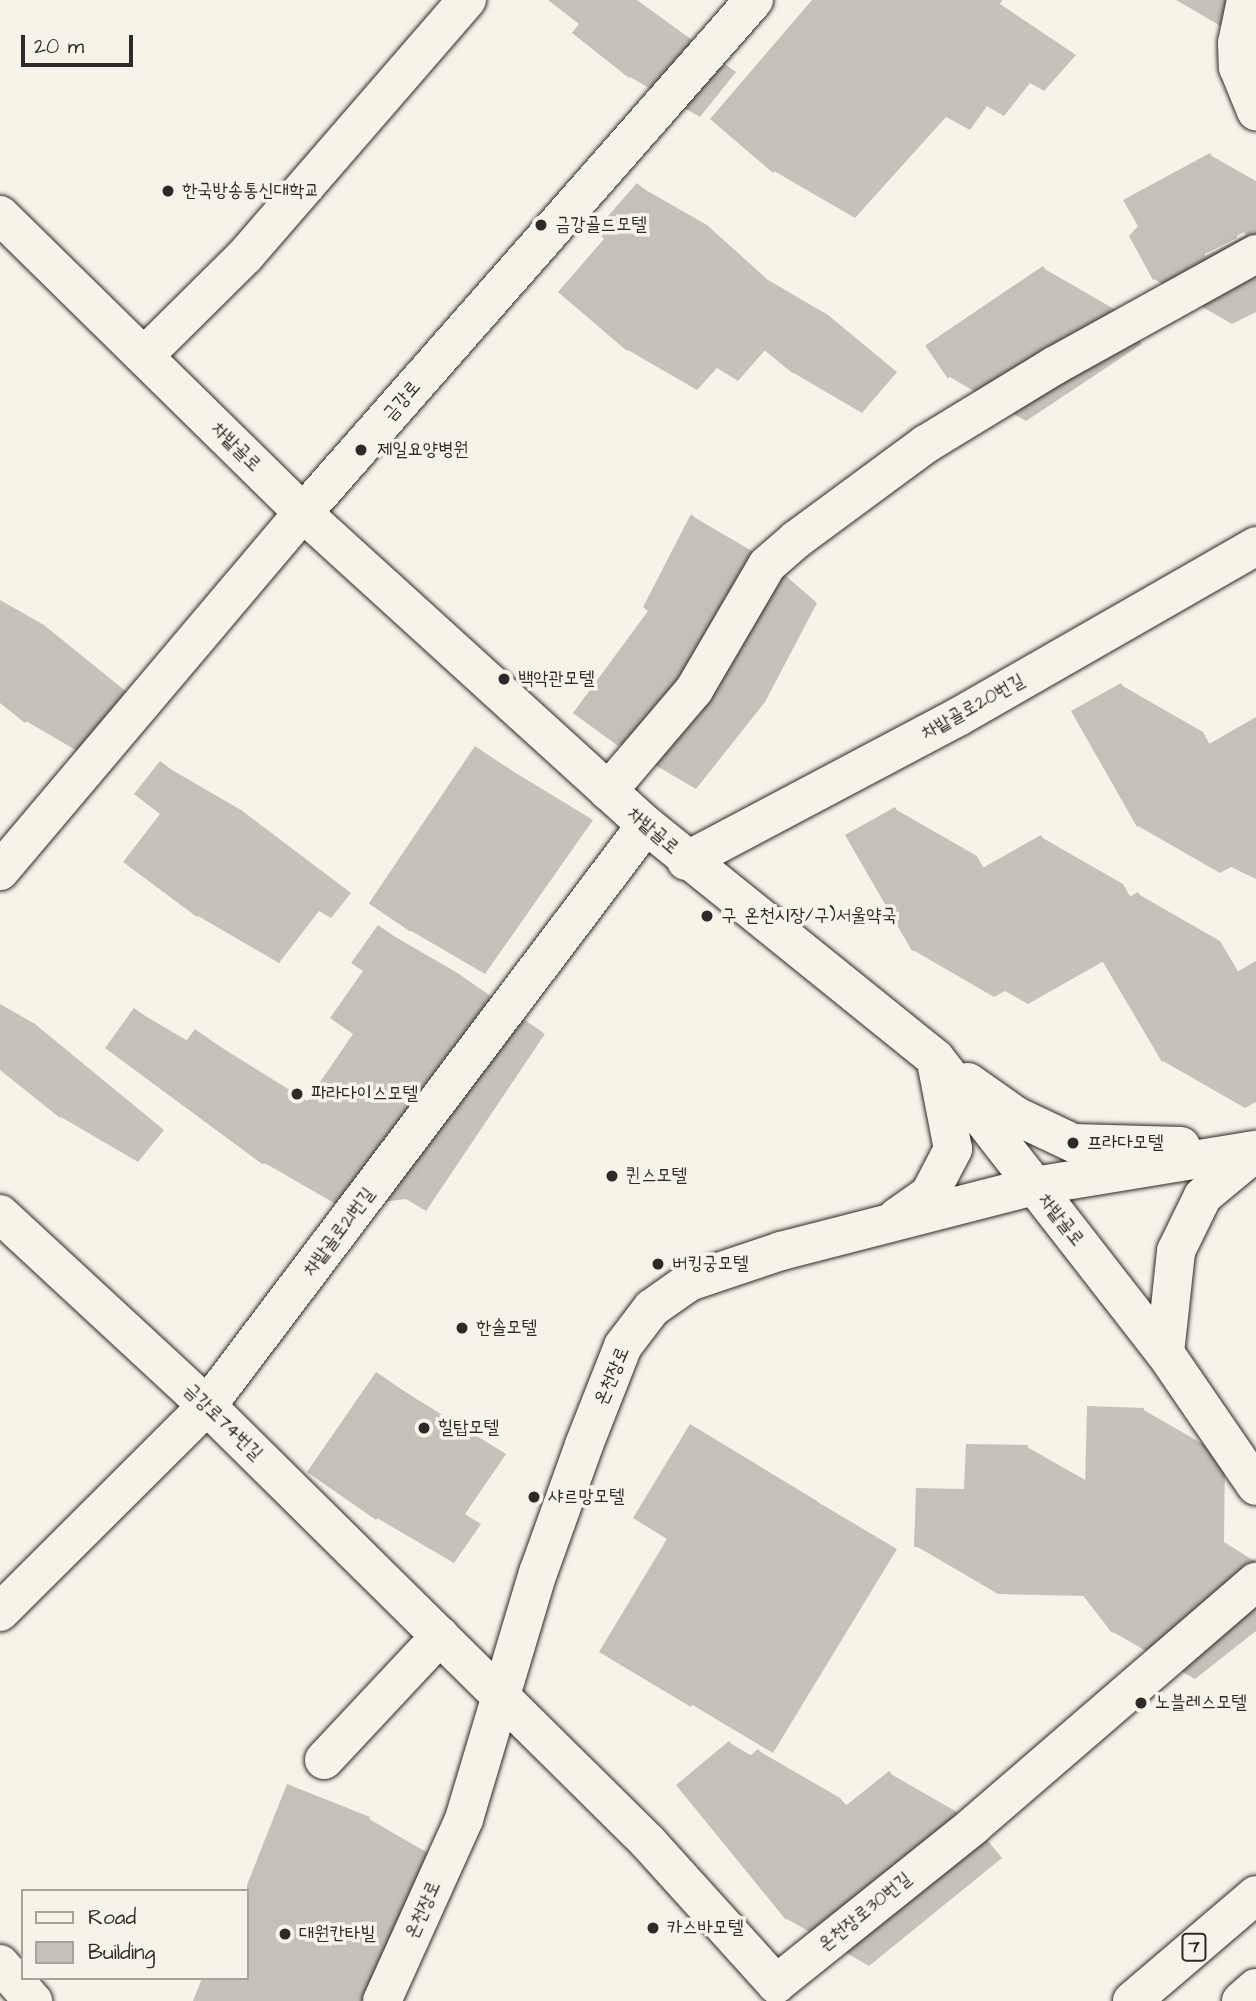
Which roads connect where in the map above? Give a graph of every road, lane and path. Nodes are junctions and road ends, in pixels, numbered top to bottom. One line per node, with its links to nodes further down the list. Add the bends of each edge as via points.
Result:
1 (467, 0): 7 (street, via 245,256)
2 (754, 0): 8 (street, 금강로)
3 (1246, 0): 4 (street, via 1237,43 1238,67)
4 (1256, 111)
5 (0, 215): 7 (street, 차밭골로)
6 (1256, 254): 10 (street, via 1054,366 926,444 797,539 767,565 694,690)
7 (144, 356): 8 (street, 차밭골로)
8 (303, 513): 10 (street, 차밭골로); 13 (street, 금강로)
9 (1256, 546): 12 (street, 차밭골로20번길, via 958,717)
10 (607, 791): 11 (street, 차밭골로)
11 (646, 825): 12 (street, 차밭골로); 20 (street, 차밭골로21번길)
12 (686, 860): 14 (street, 차밭골로)
13 (0, 871)
14 (935, 1058): 15 (street, via 1016,1116 1073,1143); 16 (street, 차밭골로); 18 (street, via 953,1149 929,1195)
15 (1256, 1150): 16 (street, 온천장로); 19 (street, via 1203,1196 1176,1251)
16 (1035, 1186): 18 (street, 온천장로); 19 (street, 차밭골로)
17 (0, 1214): 20 (street, 금강로74번길)
18 (890, 1223): 25 (street, 온천장로, via 733,1264 689,1282 652,1308 623,1346 589,1432 538,1573)
19 (1165, 1353): 21 (street, 차밭골로)
20 (208, 1406): 23 (street, 차밭골로21번길); 24 (street, 금강로74번길)
21 (1256, 1486)
22 (1256, 1583): 30 (street, 온천장로30번길)
23 (0, 1612)
24 (440, 1636): 25 (street, 금강로74번길); 26 (street)
25 (500, 1700): 30 (street, 온천장로30번길, via 653,1848); 32 (street, 온천장로, via 464,1819)
26 (324, 1760)
27 (1256, 1895): 33 (street, 7)
28 (0, 1964): 31 (street)
29 (1256, 1988): 34 (street)
30 (774, 1992)
31 (33, 2001)
32 (382, 2001)
33 (1132, 2001)
34 (1241, 2001)

